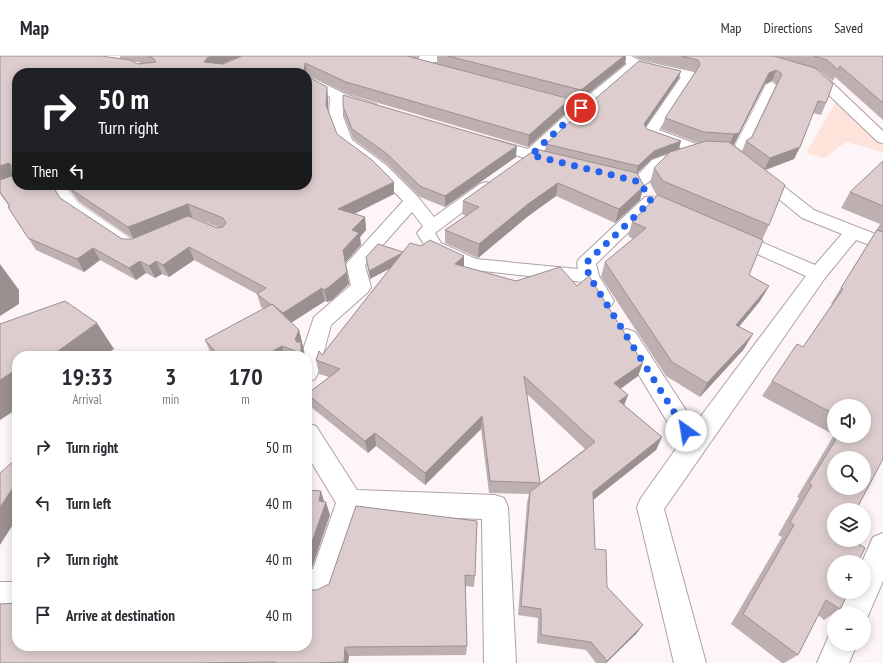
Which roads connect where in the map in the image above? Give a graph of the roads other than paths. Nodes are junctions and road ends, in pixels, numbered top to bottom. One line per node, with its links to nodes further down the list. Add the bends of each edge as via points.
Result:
1 (524, 56): 4 (street)
2 (754, 56): 14 (street, via 816,75)
3 (376, 59): 4 (street)
4 (399, 59): 6 (street)
5 (628, 60): 11 (street); 15 (street, via 689,75 650,132)
6 (444, 71)
7 (312, 82): 9 (street)
8 (771, 85): 16 (lane, via 740,148)
9 (336, 95): 12 (street); 20 (street, via 336,116 345,142 380,168)
10 (558, 102): 11 (street)
11 (581, 108): 17 (street)
12 (387, 112)
13 (478, 139): 17 (street)
14 (883, 139)
15 (699, 149): 16 (street); 21 (street, via 658,163 632,180)
16 (728, 151): 25 (street, via 808,214)
17 (531, 155): 18 (street); 23 (street)
18 (553, 160)
19 (62, 190): 26 (lane, via 73,206 133,247)
20 (412, 201): 23 (street); 30 (street, via 354,264 361,287 321,322)
21 (651, 201): 22 (street); 29 (street, via 586,263)
22 (695, 220)
23 (432, 226): 29 (street, via 426,233 434,247 473,265)
24 (717, 230): 28 (street)
25 (853, 232): 27 (street); 28 (street)
26 (146, 241)
27 (883, 244)
28 (818, 274): 32 (street)
29 (589, 276): 32 (street)
30 (312, 355)
31 (312, 441): 33 (street)
32 (694, 444): 41 (street, via 650,507)
33 (350, 502): 36 (street, via 322,584); 40 (street, via 495,508)
34 (883, 547): 35 (street)
35 (871, 575)
36 (312, 584)
37 (0, 597): 38 (street)
38 (12, 597)
39 (838, 651): 42 (street)
40 (500, 663)
41 (690, 663)
42 (833, 663)

